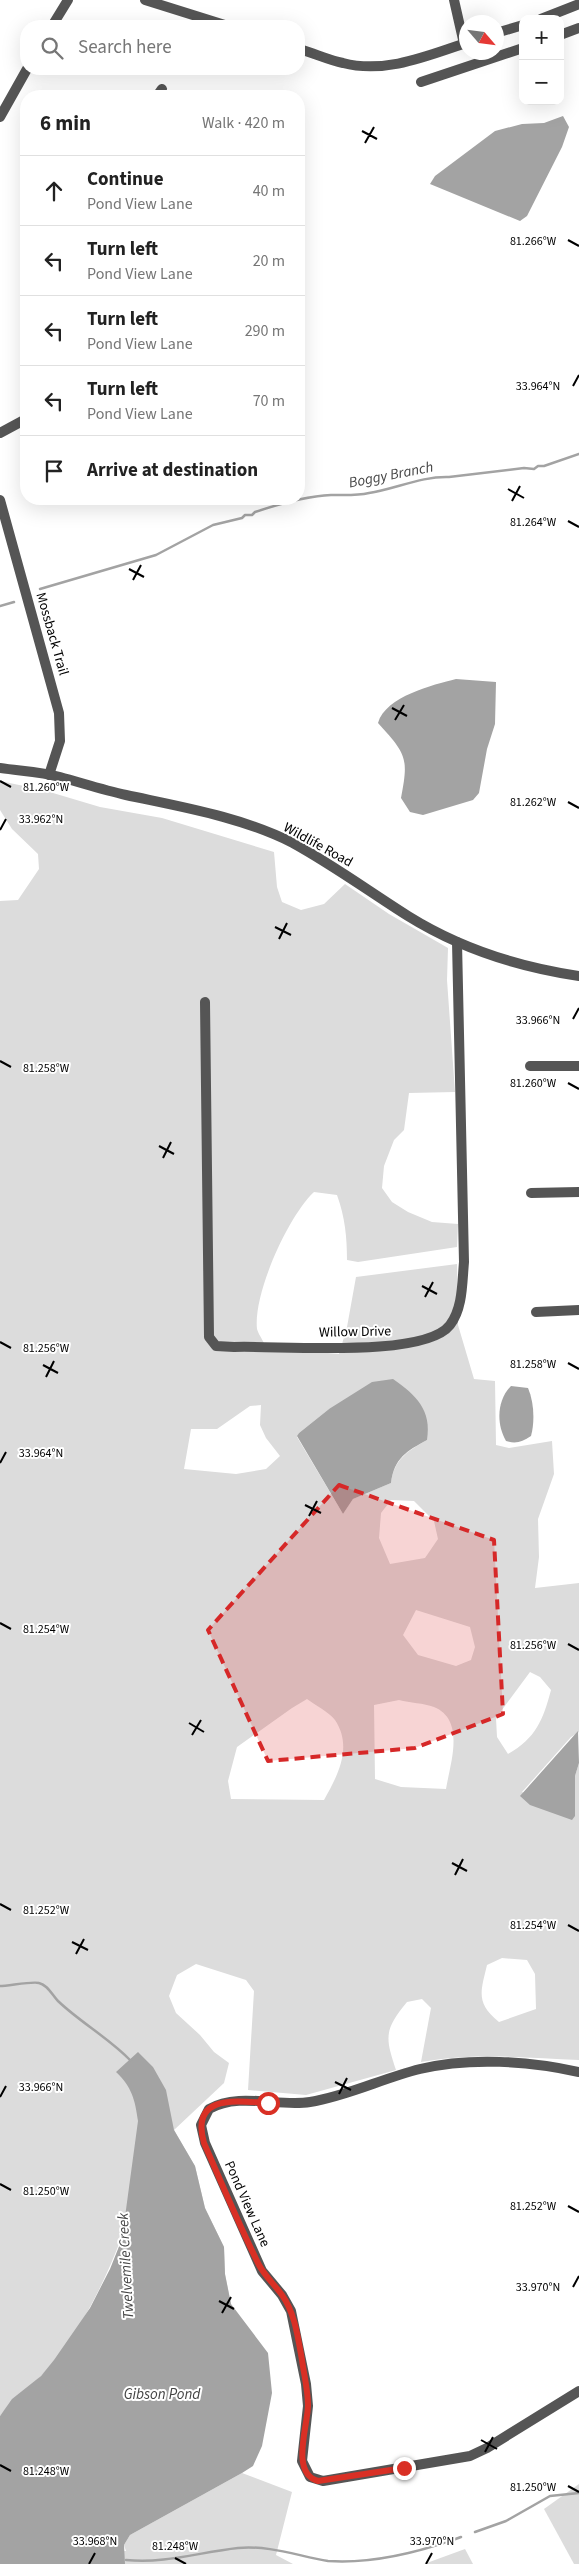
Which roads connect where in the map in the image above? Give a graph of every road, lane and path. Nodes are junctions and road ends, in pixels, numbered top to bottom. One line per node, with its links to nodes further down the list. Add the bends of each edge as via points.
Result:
1 (68, 0): 6 (street)
2 (145, 0): 7 (street)
3 (454, 0): 8 (street)
4 (579, 4): 5 (street)
5 (551, 15)
6 (56, 20)
7 (209, 20)
8 (459, 20)
9 (519, 26): 11 (street)
10 (579, 28): 12 (street)
11 (504, 31)
12 (564, 34)
13 (459, 46): 15 (street, via 415,61 363,66 344,64)
14 (519, 49): 17 (street)
15 (305, 50)
16 (24, 75): 18 (street)
17 (422, 82)
18 (0, 117)
19 (20, 422): 20 (street)
20 (0, 433)
21 (0, 500): 23 (street, Mossback Trail, via 60,713 60,741)
22 (0, 768): 23 (street, Wildlife Road)
23 (48, 775): 24 (street, Wildlife Road, via 179,805 292,843 410,917)
24 (457, 942): 25 (street, Wildlife Road, via 520,965); 26 (street, Willow Drive, via 462,1290 459,1308 450,1325 436,1336 418,1341 376,1347 234,1348 216,1346 209,1337)
25 (579, 976)
26 (205, 1002)
27 (530, 1066): 28 (street)
28 (579, 1066)
29 (579, 1192): 30 (street)
30 (530, 1193)
31 (579, 1310): 32 (street)
32 (536, 1312)
33 (579, 2072): 34 (street, Pond View Lane, via 472,2062 436,2066 308,2102 222,2103 209,2109 201,2125 204,2143 262,2271 291,2311 306,2384 308,2406 302,2461 310,2477 324,2481 470,2456)
34 (579, 2391)

